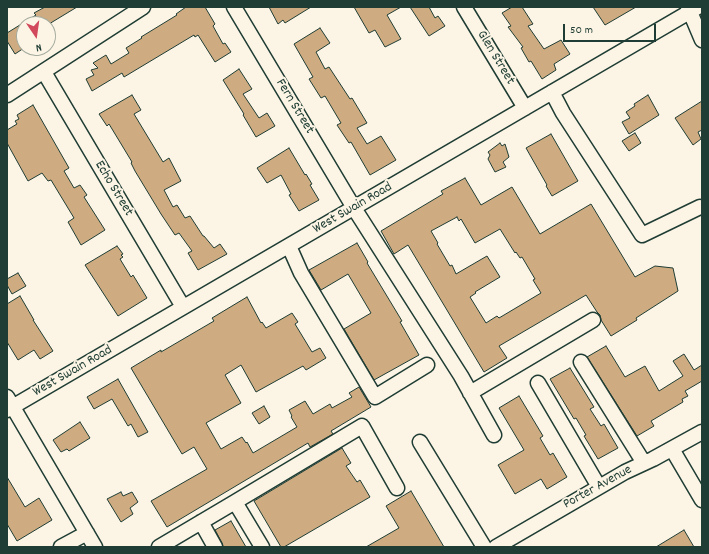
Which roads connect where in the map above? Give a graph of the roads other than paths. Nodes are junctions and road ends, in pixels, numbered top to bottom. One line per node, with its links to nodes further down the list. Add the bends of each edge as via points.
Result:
1 (143, 7): 6 (street)
2 (234, 7): 11 (street, Fern Street)
3 (464, 7): 9 (street, Glen Street)
4 (692, 9): 5 (street); 7 (street, West Swain Road)
5 (702, 40)
6 (44, 72): 8 (street); 13 (street, Echo Street)
7 (552, 92): 9 (street, West Swain Road); 10 (street, via 642,236)
8 (7, 95)
9 (525, 108): 11 (street, West Swain Road)
10 (700, 207)
11 (354, 208): 12 (street, West Swain Road); 19 (street, Fern Street)
12 (285, 248): 13 (street, West Swain Road); 16 (street); 17 (street, via 376,397)
13 (183, 307): 20 (street, West Swain Road)
14 (593, 320): 19 (street)
15 (581, 362): 25 (street)
16 (348, 363)
17 (428, 365)
18 (538, 383): 26 (street)
19 (470, 393): 22 (street, Fern Street)
20 (9, 404): 31 (street)
21 (702, 432): 24 (street, Porter Avenue)
22 (494, 435)
23 (420, 442): 37 (street)
24 (672, 449): 25 (street, Porter Avenue); 28 (street)
25 (644, 463): 26 (street, Porter Avenue)
26 (599, 487): 38 (street, Porter Avenue)
27 (397, 488): 29 (street, via 362,426)
28 (702, 500)
29 (235, 502): 30 (street); 36 (street)
30 (201, 522): 34 (street); 35 (street)
31 (87, 533): 32 (street); 33 (street)
32 (61, 547)
33 (95, 547)
34 (159, 547)
35 (215, 547)
36 (262, 547)
37 (484, 547)
38 (496, 547)

